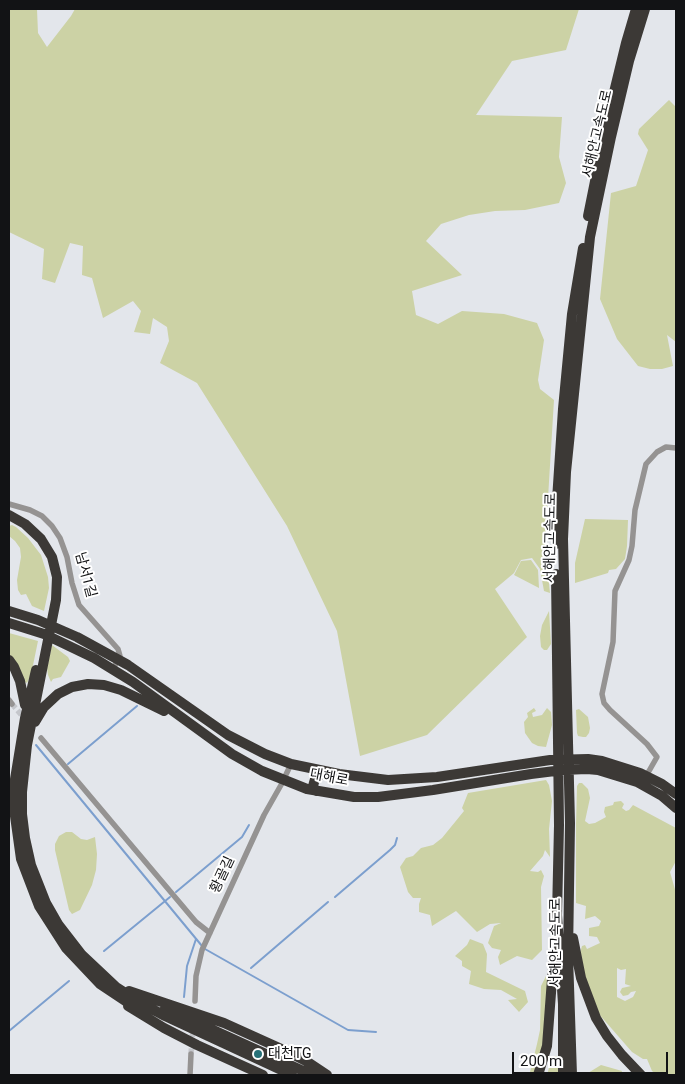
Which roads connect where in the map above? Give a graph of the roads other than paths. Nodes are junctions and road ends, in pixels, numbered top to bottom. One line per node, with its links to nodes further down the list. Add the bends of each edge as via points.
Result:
1 (636, 9): 15 (highway, 서해안고속도로, via 596,172 572,314 556,515)
2 (645, 9): 15 (highway, 서해안고속도로, via 629,61 590,237 566,472)
3 (676, 448): 23 (street, via 666,447 646,464 635,510 629,560 615,591 613,642 602,694 610,710 657,757)
4 (9, 504): 11 (street, 남서1길, via 36,513 53,528 66,552 79,605 118,649)
5 (9, 515): 8 (highway, via 31,528 49,550 57,577)
6 (9, 520): 8 (highway, via 30,533 47,556 53,585)
7 (9, 610): 11 (highway, 대해로, via 71,634)
8 (52, 610): 10 (highway)
9 (9, 623): 13 (highway, 대해로, via 59,640)
10 (43, 649): 14 (highway); 16 (highway)
11 (119, 659): 13 (street); 19 (highway, 대해로, via 211,725)
12 (9, 660): 14 (highway, via 22,688)
13 (113, 669): 17 (highway, 대해로)
14 (25, 718): 31 (highway, via 14,796 21,859 39,906 55,933 84,969)
15 (562, 719): 28 (highway, 서해안고속도로, via 570,823); 29 (highway, 서해안고속도로)
16 (30, 732): 17 (highway, via 39,714 53,698 72,686 88,684 104,685 130,694); 31 (highway, via 23,771 22,814 31,865 46,903 64,932)
17 (201, 733): 20 (highway, 대해로)
18 (41, 738): 30 (street, via 202,929)
19 (252, 748): 20 (highway, via 254,758); 21 (highway, 대해로)
20 (247, 763): 24 (highway, 대해로)
21 (291, 764): 22 (highway, 대해로); 24 (street, 황골길)
22 (327, 772): 23 (highway, 대해로, via 365,779 413,780 576,759 602,761 629,769); 25 (highway, via 315,779 313,786)
23 (644, 780): 25 (highway, 대해로, via 598,770 575,769 378,797); 26 (highway, 대해로); 27 (highway, 대해로)
24 (283, 781): 25 (highway, 대해로); 30 (street, 황골길, via 264,814)
25 (316, 791)
26 (676, 794)
27 (676, 808)
28 (569, 914): 42 (highway, 서해안고속도로); 43 (highway, via 581,978 596,1018 617,1049)
29 (557, 915): 40 (highway, via 547,1046); 41 (highway, 서해안고속도로)
30 (210, 933): 32 (street, 황골길, via 196,976)
31 (114, 990): 35 (highway, via 129,1007 164,1028); 36 (highway, via 173,1026); 37 (highway); 38 (highway); 39 (highway, via 187,1009 292,1054)
32 (195, 1001)
33 (191, 1054): 34 (street)
34 (190, 1075)
35 (263, 1075)
36 (280, 1075)
37 (292, 1075)
38 (312, 1075)
39 (327, 1075)
40 (538, 1075)
41 (563, 1075)
42 (572, 1075)
43 (641, 1075)

